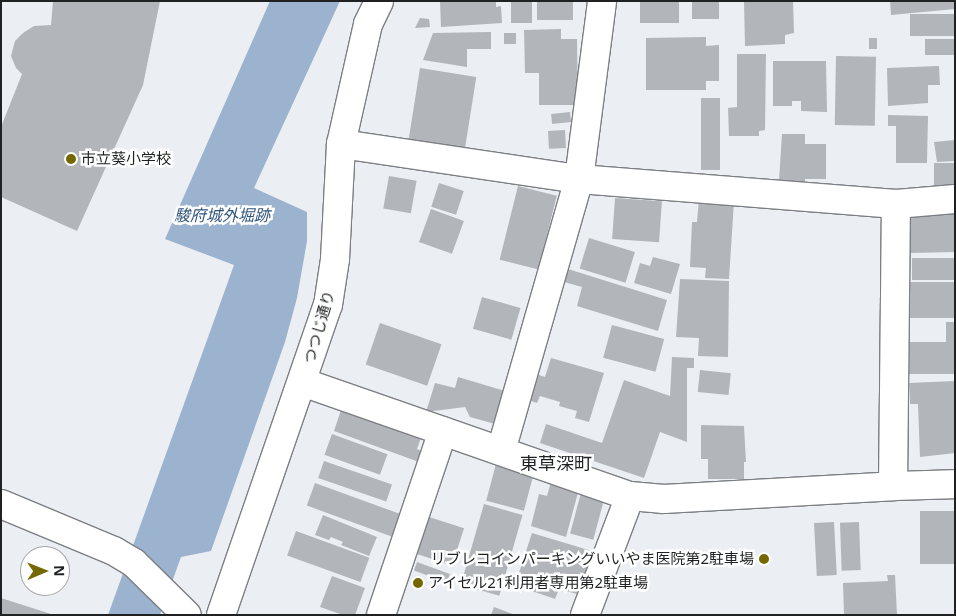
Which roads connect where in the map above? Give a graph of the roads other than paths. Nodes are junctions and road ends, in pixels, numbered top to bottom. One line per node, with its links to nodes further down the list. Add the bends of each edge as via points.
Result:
1 (379, 1): 3 (street, つつじ通り, via 368,24)
2 (602, 1): 4 (street)
3 (341, 144): 4 (street); 7 (street, つつじ通り, via 335,259 328,305)
4 (579, 179): 6 (street); 9 (street)
5 (955, 200): 6 (street)
6 (896, 204): 11 (street)
7 (302, 382): 8 (street); 15 (street, つつじ通り)
8 (443, 431): 9 (street); 16 (street)
9 (501, 451): 12 (street)
10 (955, 484): 11 (street)
11 (893, 486): 12 (street, via 664,499)
12 (630, 496): 17 (street)
13 (1, 504): 14 (street, via 114,551 134,563)
14 (186, 615)
15 (221, 615)
16 (381, 615)
17 (585, 615)

